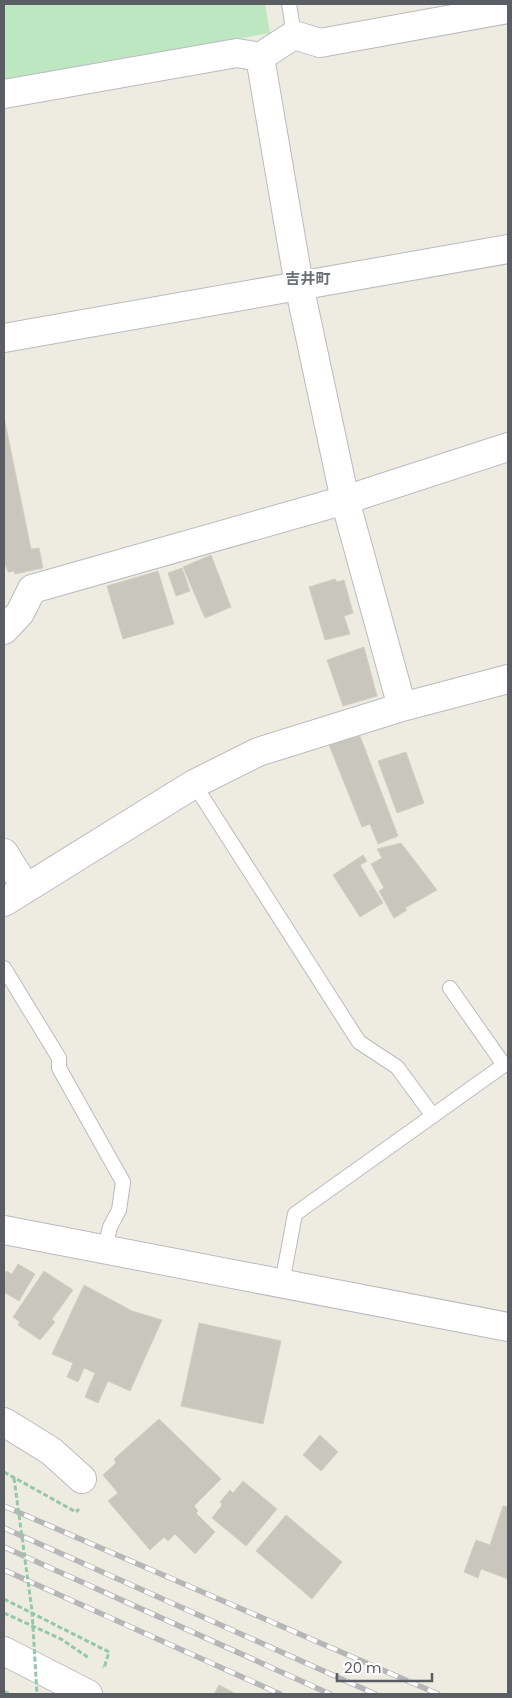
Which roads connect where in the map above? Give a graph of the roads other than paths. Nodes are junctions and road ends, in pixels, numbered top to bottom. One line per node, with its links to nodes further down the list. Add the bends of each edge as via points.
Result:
1 (289, 4): 3 (lane)
2 (508, 9): 3 (street, via 320,42)
3 (294, 35): 4 (street)
4 (260, 57): 5 (street, via 236,53); 7 (street)
5 (4, 94)
6 (508, 249): 7 (street)
7 (299, 285): 8 (street); 10 (street)
8 (4, 338)
9 (508, 447): 10 (street)
10 (346, 500): 11 (street, via 32,589 20,613); 13 (street)
11 (4, 630)
12 (508, 679): 13 (street)
13 (402, 707): 14 (street, via 258,752)
14 (194, 784): 16 (street); 19 (lane, via 359,1042 396,1067)
15 (4, 853): 16 (street)
16 (15, 895)
17 (4, 968): 21 (lane, via 59,1058 59,1068 123,1182 119,1210 110,1227)
18 (450, 988): 19 (lane, via 504,1066)
19 (433, 1116): 22 (lane, via 296,1214)
20 (4, 1230): 21 (street)
21 (105, 1248): 22 (street)
22 (282, 1283): 23 (street)
23 (508, 1327)
24 (4, 1422): 25 (street, via 51,1451)
25 (82, 1479)
26 (4, 1651): 27 (street)
27 (88, 1694)

